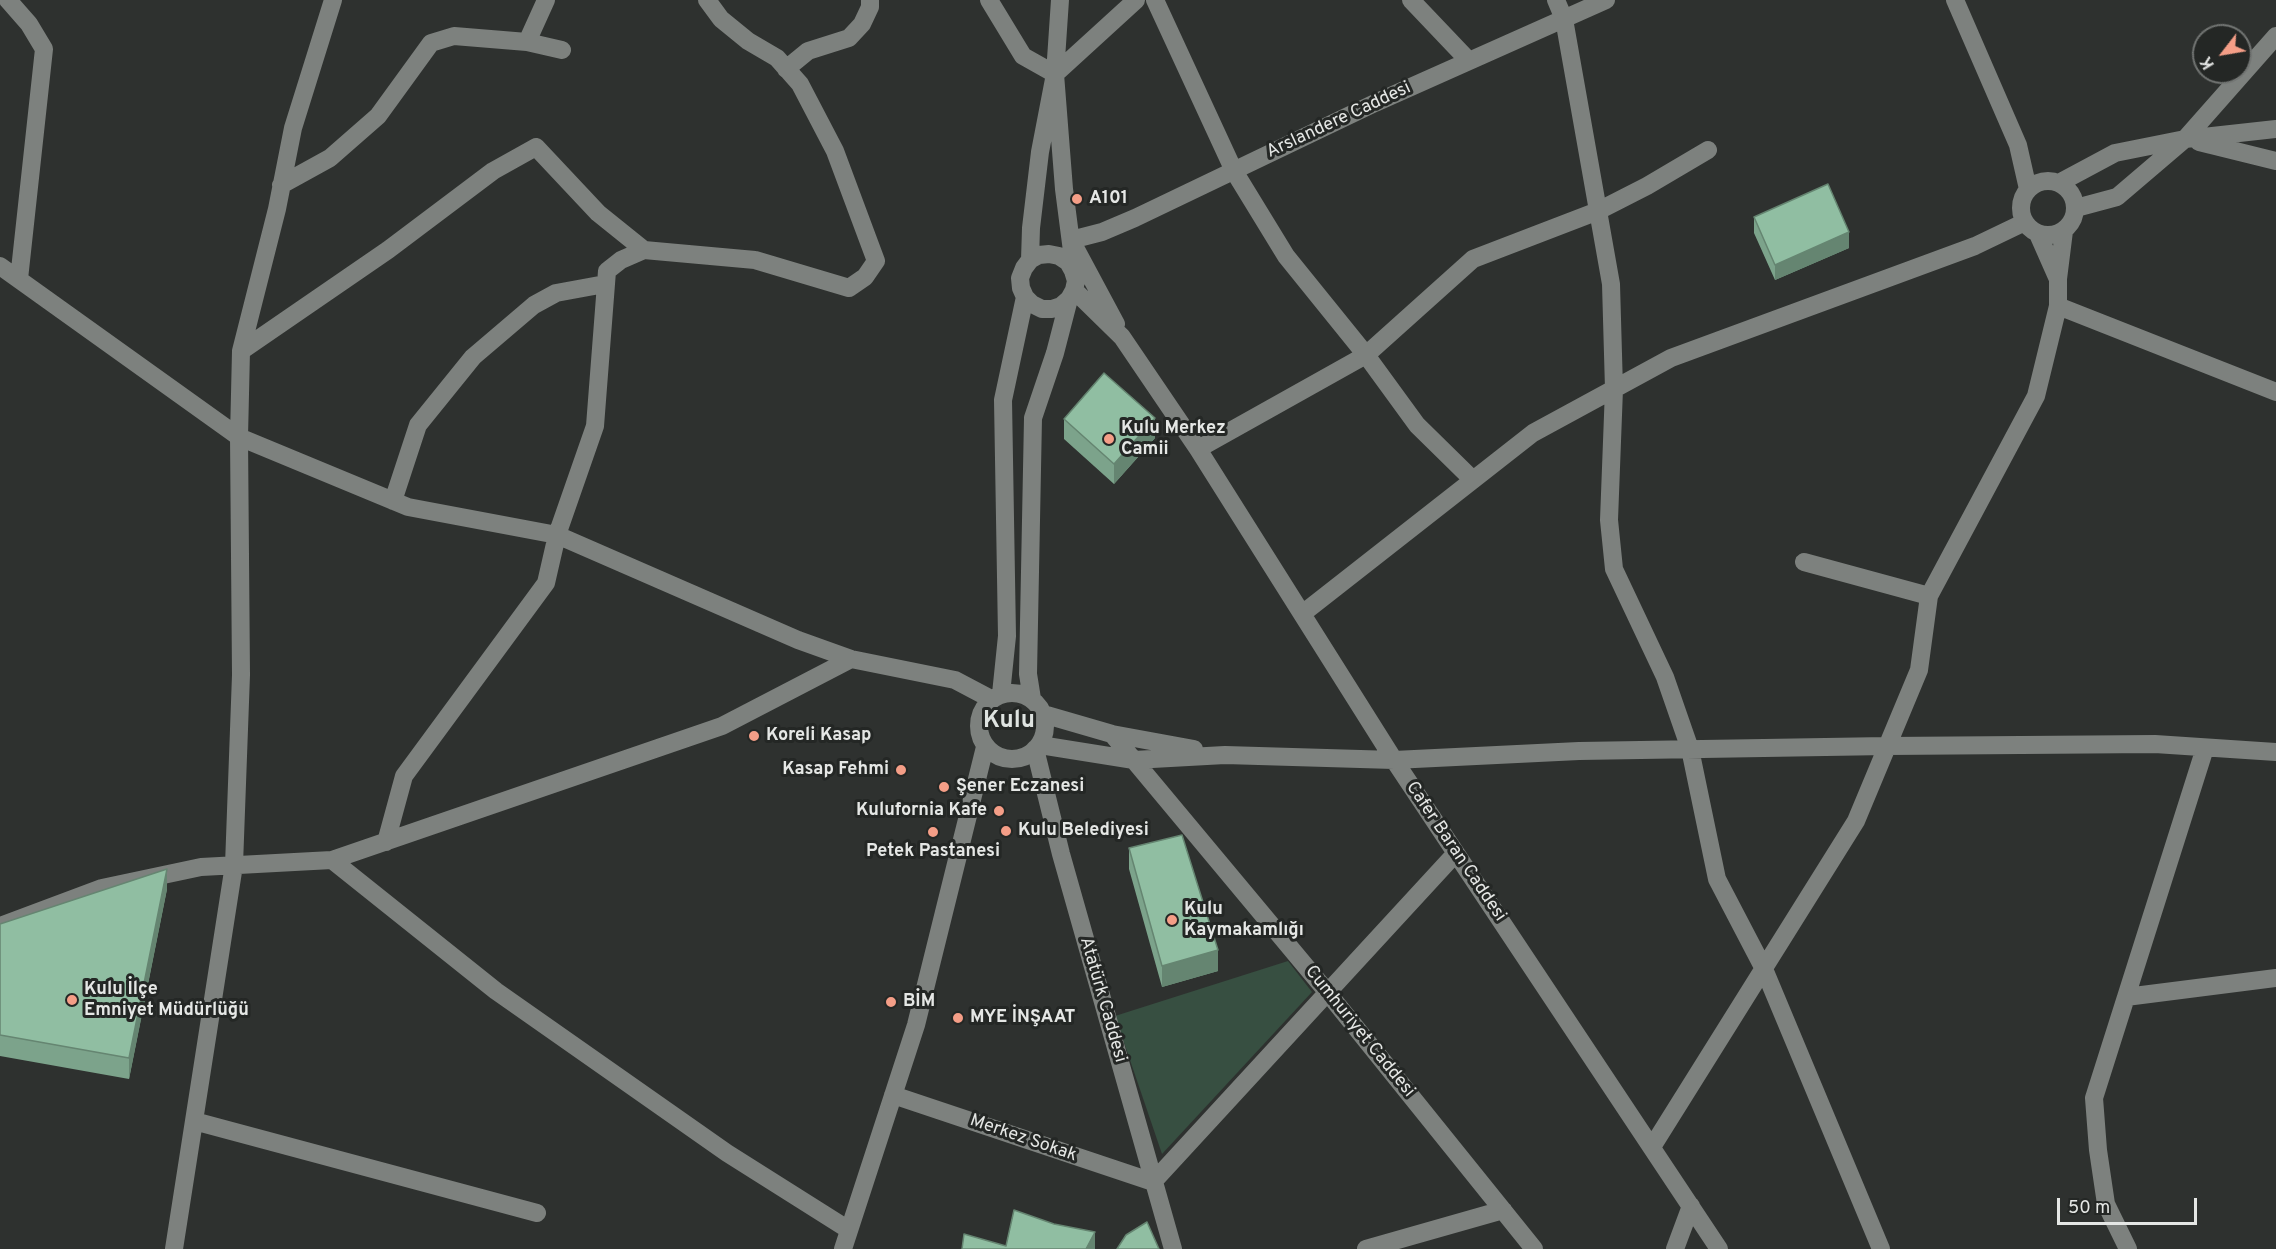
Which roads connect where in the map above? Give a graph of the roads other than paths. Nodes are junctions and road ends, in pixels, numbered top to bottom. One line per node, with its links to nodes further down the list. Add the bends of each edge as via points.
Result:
1 (8, 0): 38 (street, via 44,49)
2 (333, 0): 27 (street, via 293,128)
3 (546, 0): 16 (street)
4 (707, 0): 19 (street, via 721,19 777,58)
5 (870, 0): 19 (street, via 862,24 849,38 808,51)
6 (989, 0): 20 (street, via 1023,56)
7 (1059, 0): 20 (street)
8 (1136, 0): 20 (street)
9 (1155, 0): 25 (street)
10 (1411, 0): 18 (street)
11 (1556, 0): 14 (street)
12 (1606, 0): 14 (street, Arslandere Caddesi)
13 (1955, 0): 28 (street, via 2018,145)
14 (1564, 19): 18 (street, Arslandere Caddesi); 30 (street)
15 (2276, 36): 22 (street)
16 (527, 42): 17 (street); 27 (street, via 454,36 431,43 378,116 330,158)
17 (562, 50)
18 (1469, 61): 25 (street, Arslandere Caddesi)
19 (786, 69): 34 (street, via 800,84 835,151 876,261 865,277 849,288 755,260)
20 (1055, 74): 33 (street); 35 (street, via 1040,152)
21 (2276, 129): 22 (street)
22 (2185, 139): 24 (street); 26 (street, via 2115,153); 29 (street, via 2117,197)
23 (1708, 150): 30 (street)
24 (2276, 161)
25 (1234, 171): 33 (street, Arslandere Caddesi, via 1113,227); 46 (street, via 1286,256)
26 (2059, 183): 28 (street, via 2038,182); 29 (street, via 2073,195)
27 (281, 185): 45 (street)
28 (2028, 189): 31 (street, via 2021,201 2021,214)
29 (2076, 208): 32 (street, via 2073,221)
30 (1598, 212): 46 (street, via 1473,259); 47 (street, via 1611,284)
31 (2032, 228): 32 (street, via 2051,236); 39 (street); 47 (street, via 1671,357)
32 (2064, 231): 39 (street)
33 (1071, 240): 37 (street); 44 (street)
34 (644, 250): 40 (street, via 607,271); 45 (street, via 598,213 536,147 493,171 388,250)
35 (1030, 260): 37 (street, via 1039,255 1059,256); 42 (street, via 1020,278)
36 (0, 266): 38 (street)
37 (1073, 271): 41 (street, via 1076,280)
38 (19, 279): 49 (street)
39 (2058, 279): 43 (street)
40 (605, 284): 52 (street, via 556,293 534,305 473,357 418,425); 53 (street, via 595,426)
41 (1072, 295): 42 (street, via 1052,309 1042,309); 44 (street); 59 (street, via 1033,418 1028,674)
42 (1025, 297): 58 (street, via 1003,400 1007,636)
43 (2058, 306): 48 (street); 55 (street, via 2036,396)
44 (1122, 337): 50 (street, Cafer Baran Caddesi)
45 (241, 351): 49 (street)
46 (1366, 355): 50 (street); 51 (street, via 1417,425)
47 (1614, 389): 51 (street, via 1533,433); 66 (street, via 1609,520 1614,569 1665,677)
48 (2276, 392)
49 (239, 437): 52 (street); 74 (street, via 241,675)
50 (1198, 449): 56 (street, Cafer Baran Caddesi)
51 (1473, 480): 56 (street)
52 (393, 501): 53 (street)
53 (557, 535): 57 (street, via 798,640); 71 (street, via 546,583 404,776)
54 (1804, 562): 55 (street)
55 (1929, 596): 62 (street, via 1919,670)
56 (1302, 614): 70 (street, Cafer Baran Caddesi)
57 (851, 659): 58 (street, via 955,680); 71 (street, via 722,726)
58 (996, 696): 59 (street, via 1017,693); 63 (street, via 980,716 978,727)
59 (1032, 699): 60 (street)
60 (1043, 714): 61 (street); 64 (street, via 1045,724)
61 (1112, 734): 68 (street); 69 (street, Cumhuriyet Caddesi)
62 (1887, 746): 65 (street, via 2155,744); 66 (street); 76 (street, via 1856,821)
63 (985, 747): 64 (street, via 1002,758 1013,759 1023,758); 80 (street, via 916,1025)
64 (1037, 747): 69 (street); 83 (street, Atatürk Caddesi, via 1061,854)
65 (2205, 748): 67 (street); 79 (street)
66 (1690, 749): 70 (street); 76 (street, via 1717,879)
67 (2276, 752)
68 (1225, 755): 69 (street); 70 (street)
69 (1134, 759): 78 (street, Cumhuriyet Caddesi)
70 (1394, 760): 72 (street, Cafer Baran Caddesi)
71 (386, 842): 73 (street)
72 (1456, 853): 78 (street); 82 (street, Cafer Baran Caddesi)
73 (332, 860): 74 (street); 89 (street, via 496,991 727,1153)
74 (234, 866): 75 (street, via 201,867 102,888); 81 (street)
75 (0, 926)
76 (1764, 969): 82 (street); 97 (street)
77 (2276, 978): 79 (street)
78 (1328, 993): 83 (street); 85 (street, Cumhuriyet Caddesi)
79 (2126, 997): 98 (street, via 2094,1098 2106,1204)
80 (893, 1095): 83 (street, Merkez Sokak); 89 (street)
81 (194, 1121): 86 (street); 90 (street)
82 (1652, 1147): 84 (street, Cafer Baran Caddesi)
83 (1153, 1182): 87 (street, Atatürk Caddesi)
84 (1691, 1206): 95 (street); 96 (street, Cafer Baran Caddesi)
85 (1503, 1210): 93 (street); 94 (street, Cumhuriyet Caddesi)
86 (537, 1213)
87 (1163, 1215): 88 (street); 92 (street, Atatürk Caddesi)
88 (1147, 1228)
89 (849, 1230): 91 (street)
90 (174, 1249)
91 (843, 1249)
92 (1173, 1249)
93 (1366, 1249)
94 (1534, 1249)
95 (1675, 1249)
96 (1719, 1249)
97 (1881, 1249)
98 (2128, 1249)

